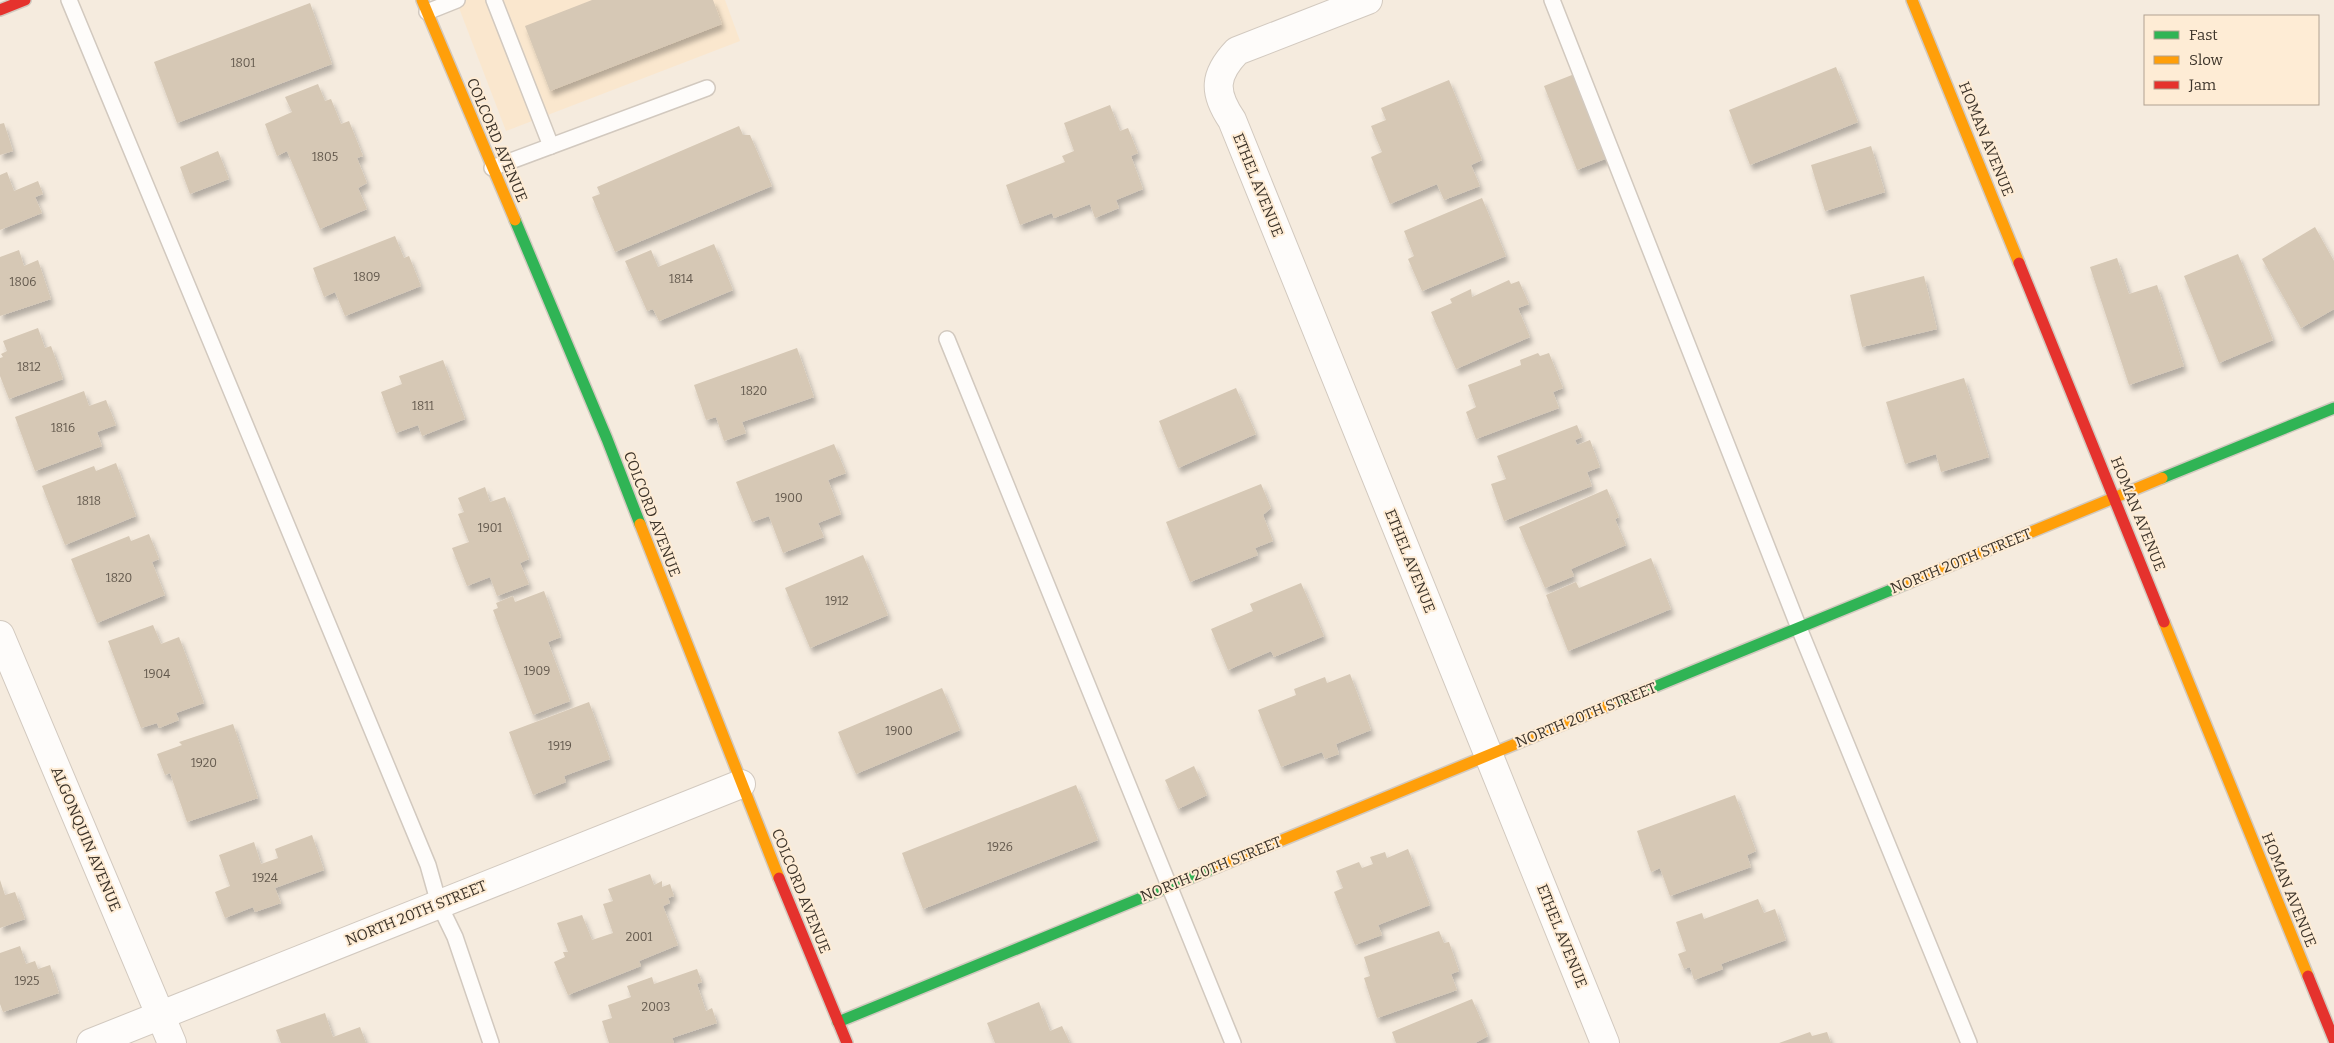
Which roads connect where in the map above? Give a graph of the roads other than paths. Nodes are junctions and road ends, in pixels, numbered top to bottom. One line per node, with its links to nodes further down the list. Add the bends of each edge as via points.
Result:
1 (25, 0): 9 (street)
2 (69, 0): 21 (lane, via 428,865)
3 (457, 0): 8 (lane)
4 (494, 0): 11 (lane)
5 (1368, 0): 18 (street, ETHEL AVENUE, via 1237,51 1224,65 1218,79 1219,94 1236,129)
6 (1552, 0): 16 (lane)
7 (1912, 0): 15 (street, HOMAN AVENUE)
8 (424, 6): 12 (street, COLCORD AVENUE)
9 (0, 10)
10 (707, 88): 11 (lane)
11 (551, 146): 12 (lane)
12 (492, 168): 19 (street, COLCORD AVENUE, via 607,439)
13 (947, 339): 20 (lane)
14 (2334, 408): 15 (street, NORTH 20TH STREET)
15 (2116, 498): 16 (street, NORTH 20TH STREET); 24 (street, HOMAN AVENUE)
16 (1799, 628): 18 (street, NORTH 20TH STREET); 31 (lane)
17 (0, 635): 22 (street, ALGONQUIN AVENUE)
18 (1489, 755): 20 (street, NORTH 20TH STREET); 30 (street, ETHEL AVENUE)
19 (741, 784): 21 (street, NORTH 20TH STREET); 23 (street, COLCORD AVENUE)
20 (1170, 886): 23 (street, NORTH 20TH STREET); 29 (lane)
21 (438, 904): 22 (street, NORTH 20TH STREET); 27 (lane, via 455,937)
22 (160, 1015): 25 (street, NORTH 20TH STREET); 26 (street, ALGONQUIN AVENUE)
23 (838, 1022): 28 (street, COLCORD AVENUE)
24 (2334, 1040)
25 (90, 1043)
26 (172, 1043)
27 (491, 1043)
28 (847, 1043)
29 (1233, 1043)
30 (1605, 1043)
31 (1969, 1043)

